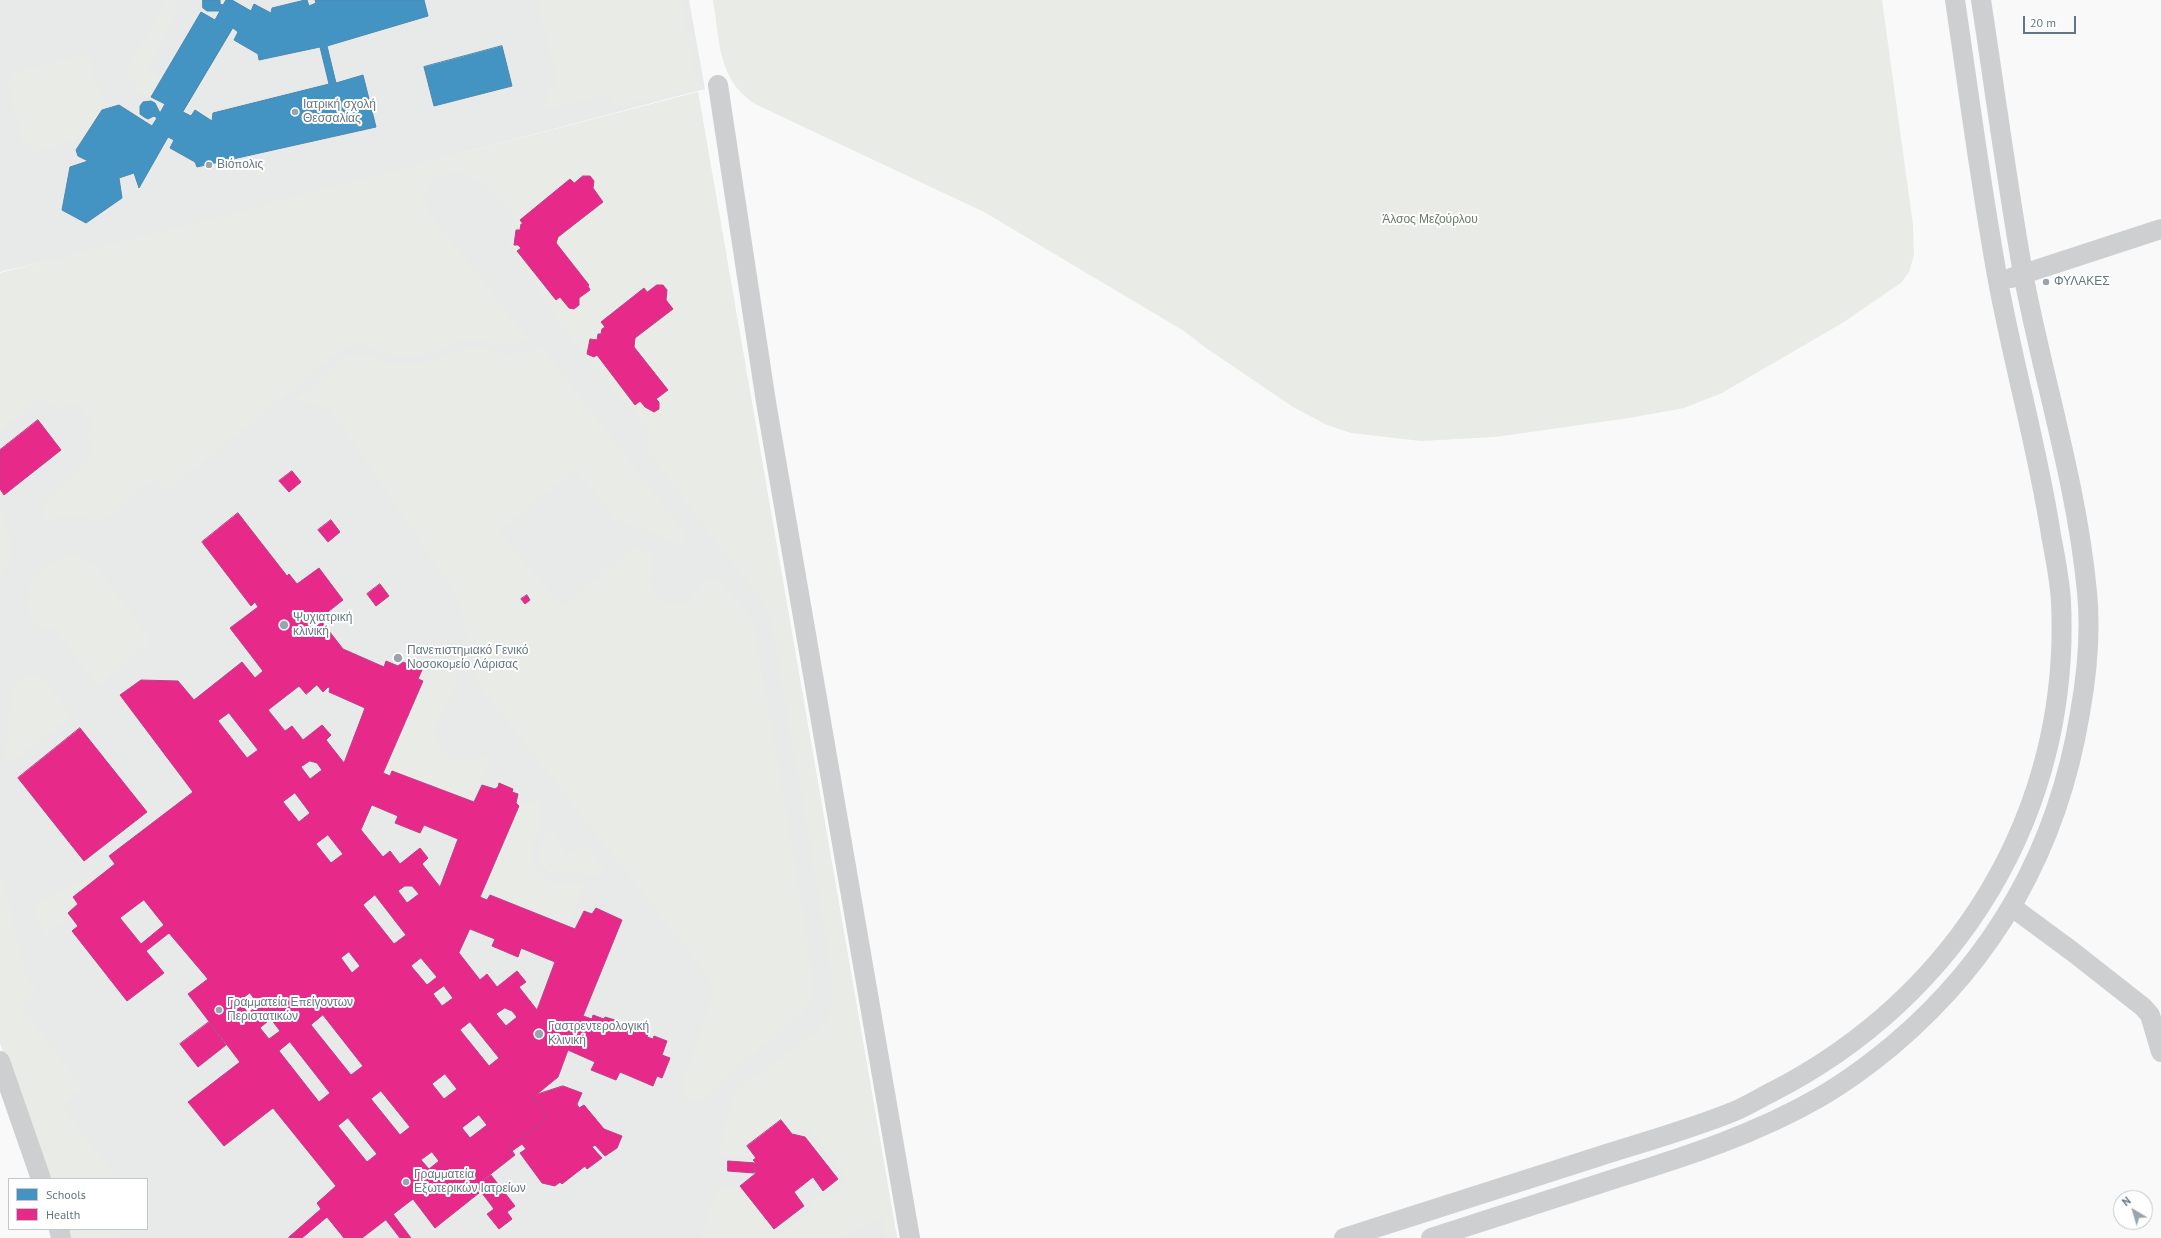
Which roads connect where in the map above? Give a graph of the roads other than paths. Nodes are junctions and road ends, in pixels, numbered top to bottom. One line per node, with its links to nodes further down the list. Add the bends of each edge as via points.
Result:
1 (1955, 0): 6 (street)
2 (1981, 0): 5 (street)
3 (718, 85): 12 (street, via 766,402)
4 (2161, 229): 5 (street)
5 (2024, 274): 6 (street); 7 (street, via 2070,483 2087,593 2088,641 2074,747 2061,798 2049,832)
6 (1998, 283): 13 (street, via 2044,488 2061,598 2061,640 2057,698 2050,739 2036,787 2007,859 1967,926 1916,988 1860,1038 1806,1075 1735,1111)
7 (2012, 908): 8 (street, via 2143,1007 2150,1015); 11 (street, via 1964,974 1937,1005 1877,1058 1821,1097 1748,1134)
8 (2161, 1052)
9 (0, 1061): 10 (street)
10 (41, 1178)
11 (1441, 1237)
12 (910, 1238)
13 (1344, 1238)

